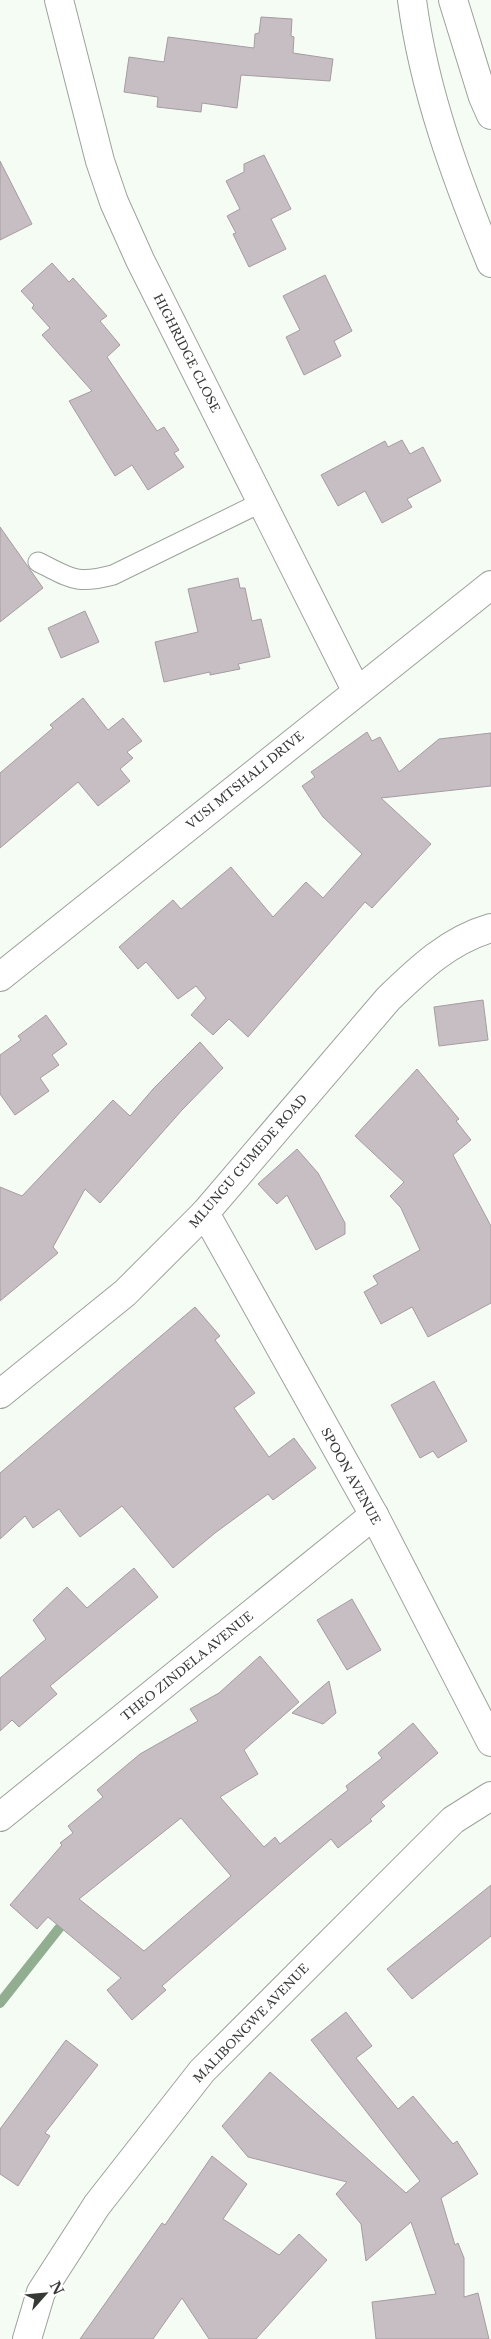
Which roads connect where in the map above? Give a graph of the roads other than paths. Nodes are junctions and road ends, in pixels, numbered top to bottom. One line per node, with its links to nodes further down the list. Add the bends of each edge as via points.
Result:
1 (59, 0): 6 (street, HIGHRIDGE CLOSE, via 100,161 114,202)
2 (412, 0): 5 (street, via 417,41 439,121 465,200)
3 (453, 0): 4 (street)
4 (491, 115)
5 (491, 263)
6 (262, 502): 7 (lane, via 113,575 75,580); 9 (street, HIGHRIDGE CLOSE)
7 (38, 562)
8 (491, 585): 9 (street, VUSI MTSHALI DRIVE)
9 (356, 690): 11 (street, VUSI MTSHALI DRIVE)
10 (491, 928): 12 (street, MLUNGU GUMEDE ROAD, via 451,946 421,967)
11 (0, 977)
12 (205, 1214): 13 (street, MLUNGU GUMEDE ROAD, via 125,1293); 14 (street, SPOON AVENUE)
13 (0, 1394)
14 (374, 1515): 15 (street, SPOON AVENUE); 17 (street, THEO ZINDELA AVENUE)
15 (491, 1742)
16 (491, 1796): 18 (street, MALIBONGWE AVENUE, via 453,1820 202,2071 97,2205 41,2292)
17 (0, 1817)
18 (27, 2339)

